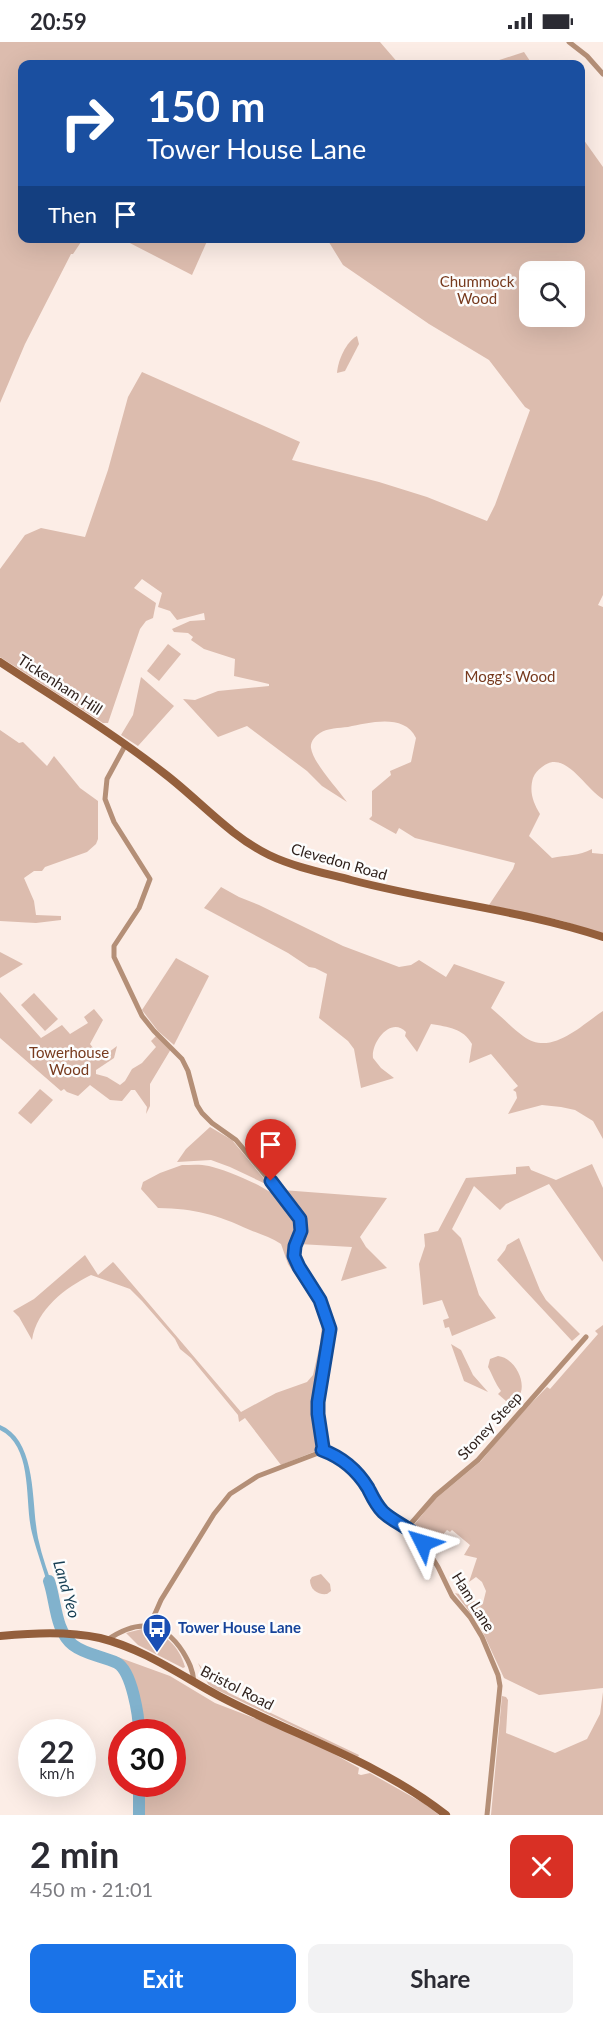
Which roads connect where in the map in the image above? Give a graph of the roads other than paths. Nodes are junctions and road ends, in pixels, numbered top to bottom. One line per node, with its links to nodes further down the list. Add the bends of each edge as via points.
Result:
1 (569, 42): 2 (street)
2 (603, 74)
3 (0, 662): 4 (main road, Tickenham Hill)
4 (106, 731): 5 (main road, Clevedon Road)
5 (126, 744): 6 (main road, Clevedon Road, via 242,838 279,859 390,891 563,925); 8 (street, via 107,779 105,800 150,879 139,908 114,946 114,957 142,1016 182,1059 202,1113 236,1140 300,1219 294,1256 320,1300 330,1329 318,1402)
6 (603, 937)
7 (586, 1337): 9 (street, Stoney Steep, via 478,1460 435,1496)
8 (322, 1450): 9 (street, Ham Lane, via 353,1469 384,1513); 10 (street, via 258,1476 226,1498 161,1600)
9 (408, 1527): 15 (street, Ham Lane, via 426,1547 452,1596 473,1621 498,1675 500,1692)
10 (150, 1625): 12 (street, via 123,1630); 13 (street, via 176,1642 192,1668)
11 (0, 1636): 12 (main road, Bristol Road, via 59,1633)
12 (107, 1640): 13 (main road, Bristol Road, via 141,1653)
13 (194, 1682): 14 (main road, Bristol Road, via 376,1772)
14 (446, 1815)
15 (487, 1815)

